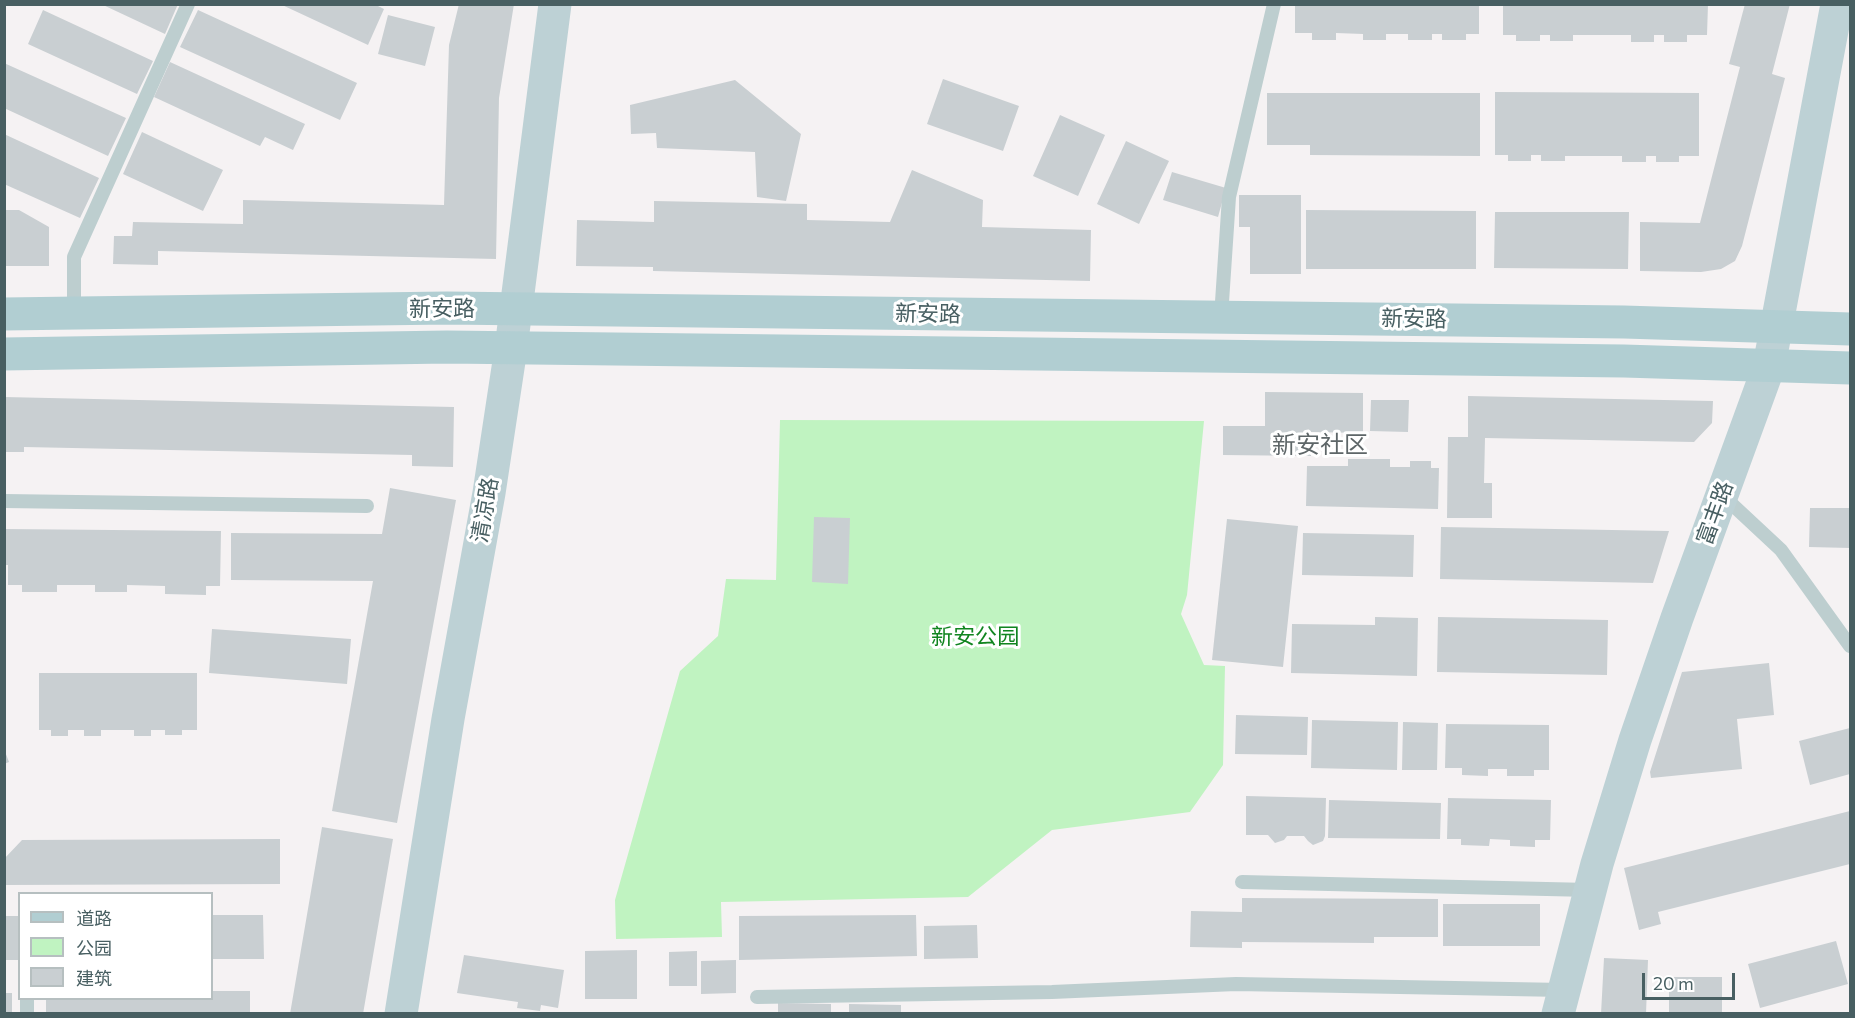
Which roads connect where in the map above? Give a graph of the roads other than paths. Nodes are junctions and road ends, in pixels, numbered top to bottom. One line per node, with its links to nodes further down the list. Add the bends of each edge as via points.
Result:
1 (188, 4): 7 (lane, via 74,257)
2 (555, 4): 5 (street, 清凉路)
3 (1274, 4): 8 (lane, via 1228,197)
4 (1837, 4): 9 (street, 富丰路)
5 (517, 309): 7 (main road, 新安路); 8 (main road, 新安路); 11 (street, 清凉路)
6 (4, 314): 7 (main road, 新安路)
7 (74, 314)
8 (1221, 317): 9 (main road, 新安路)
9 (1776, 327): 10 (main road, 新安路); 13 (street, 富丰路)
10 (1851, 329)
11 (511, 348): 12 (main road, 新安路); 13 (main road, 新安路); 23 (street, 清凉路)
12 (4, 354)
13 (1769, 366): 14 (main road, 新安路); 15 (street, 富丰路)
14 (1851, 368)
15 (1722, 495): 18 (lane, via 1781,550); 20 (street, 富丰路, via 1635,740)
16 (4, 501): 17 (lane)
17 (367, 506)
18 (1851, 646)
19 (1242, 882): 20 (lane)
20 (1590, 890): 22 (street, 富丰路)
21 (757, 997): 22 (lane, via 1052,992 1236,984)
22 (1561, 1002)
23 (401, 1014)

